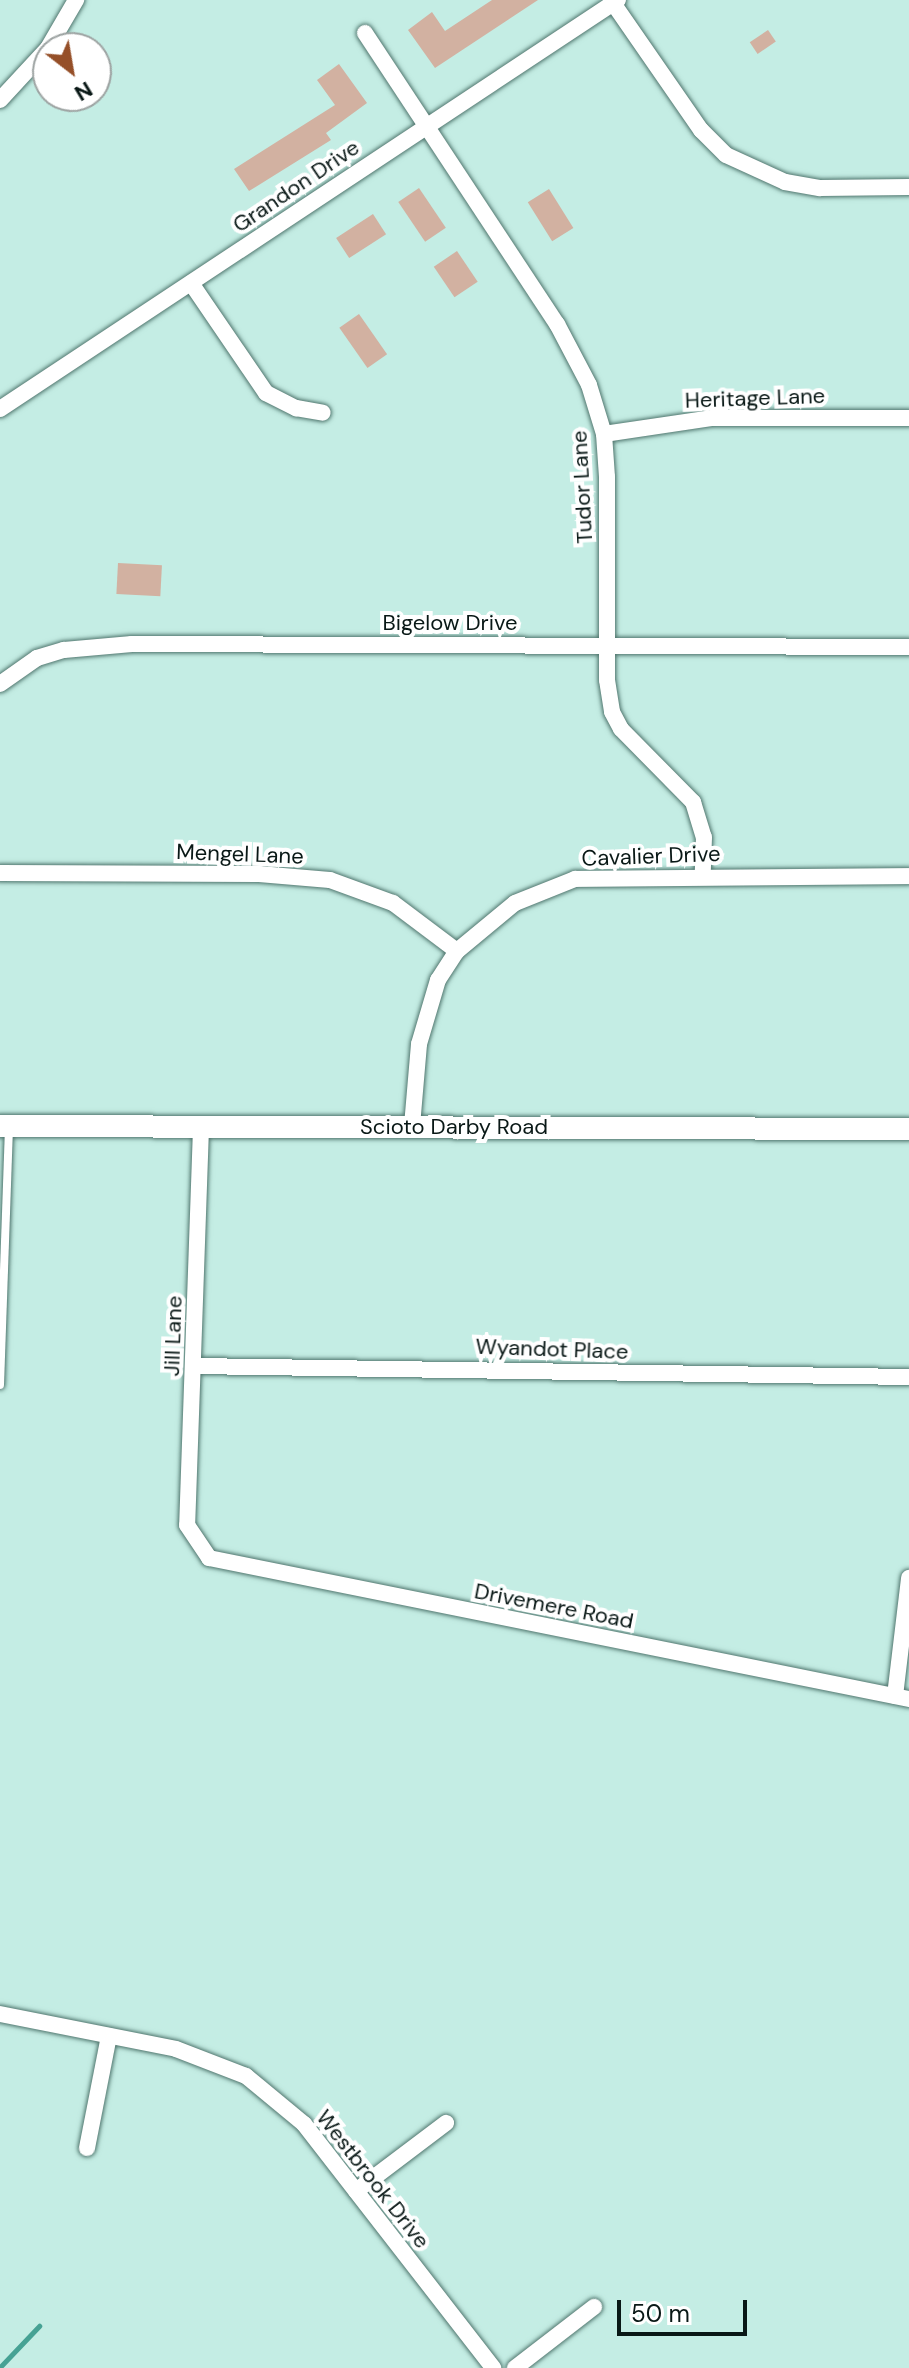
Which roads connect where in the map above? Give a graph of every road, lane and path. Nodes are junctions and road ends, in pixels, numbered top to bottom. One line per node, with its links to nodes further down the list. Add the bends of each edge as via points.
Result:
1 (76, 0): 3 (street)
2 (616, 1): 7 (street, Grandon Drive); 8 (street, via 701,130 726,155 785,182 820,188)
3 (57, 32)
4 (365, 33): 7 (street, Tudor Lane)
5 (32, 65): 6 (street)
6 (0, 100)
7 (425, 126): 9 (street, Grandon Drive); 13 (street, Tudor Lane, via 577,358)
8 (909, 187)
9 (191, 283): 10 (street, Grandon Drive); 11 (street, via 266,393 296,408)
10 (0, 409)
11 (323, 413)
12 (909, 418): 13 (street, Heritage Lane, via 713,418)
13 (604, 434): 14 (street, Tudor Lane)
14 (609, 646): 15 (street, Bigelow Drive); 16 (street, Bigelow Drive, via 132,644 37,658); 18 (street, Tudor Lane, via 612,712 621,729 693,802 704,837)
15 (909, 647)
16 (0, 684)
17 (0, 873): 20 (street, Mengel Lane, via 259,874 330,880 393,903)
18 (703, 875): 19 (street, Cavalier Drive); 20 (street, Cavalier Drive, via 575,879 515,903)
19 (909, 876)
20 (457, 951): 22 (street, Cavalier Drive, via 428,1004 413,1084)
21 (4, 1126): 23 (main road, Scioto Darby Road); 27 (lane)
22 (412, 1126): 23 (main road, Scioto Darby Road); 24 (main road, Scioto Darby Road)
23 (201, 1128): 25 (street, Jill Lane)
24 (909, 1129)
25 (194, 1366): 26 (street, Wyandot Place); 28 (street, Jill Lane, via 187,1525)
26 (909, 1377)
27 (0, 1385)
28 (195, 1545): 30 (street, Drivemere Road, via 209,1558 227,1563)
29 (909, 1578): 30 (street)
30 (902, 1698)
31 (0, 2014): 32 (street, Westbrook Drive)
32 (109, 2036): 34 (street); 35 (street, Westbrook Drive, via 210,2059 246,2076 304,2124)
33 (446, 2123): 35 (street)
34 (87, 2148)
35 (356, 2191): 37 (street, Westbrook Drive)
36 (594, 2307): 38 (street)
37 (493, 2368)
38 (515, 2368)

